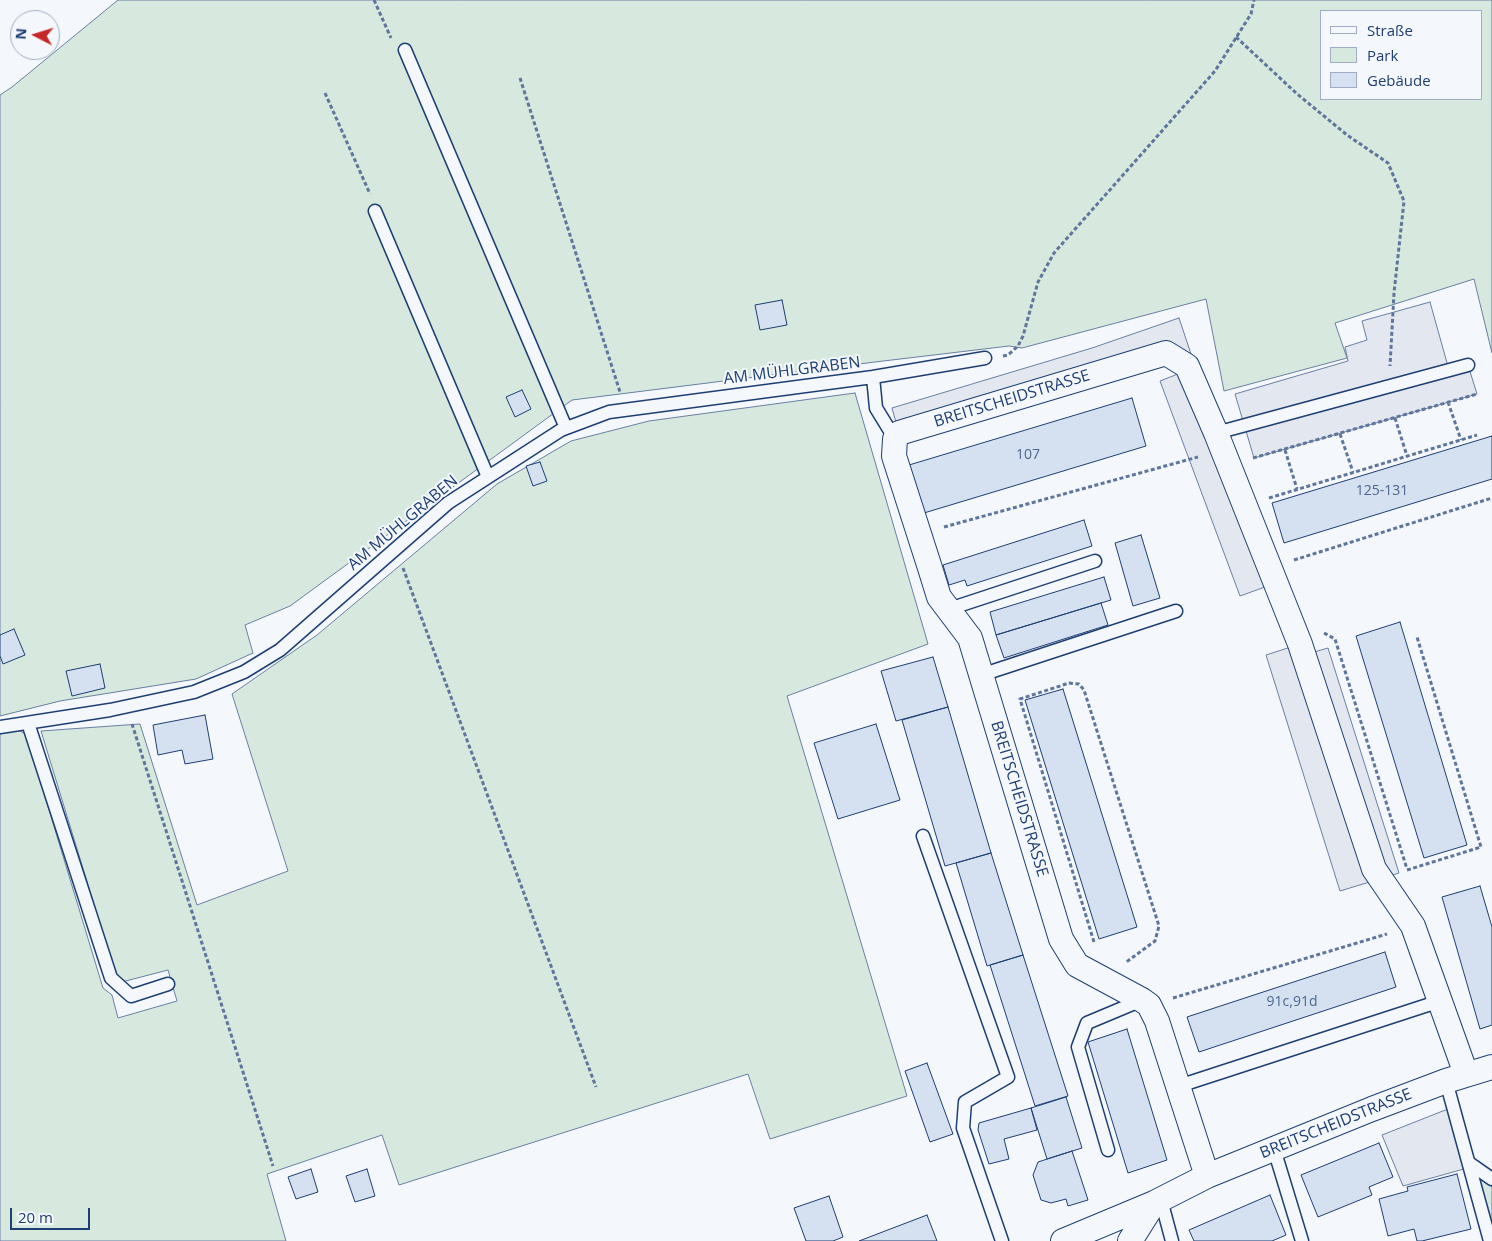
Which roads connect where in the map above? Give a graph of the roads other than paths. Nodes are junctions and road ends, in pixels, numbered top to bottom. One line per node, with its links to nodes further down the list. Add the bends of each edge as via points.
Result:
1 (405, 50): 6 (lane)
2 (376, 211): 9 (lane)
3 (985, 358): 5 (lane, AM MÜHLGRABEN)
4 (1468, 365): 8 (lane, via 1390,387)
5 (872, 377): 6 (lane, AM MÜHLGRABEN, via 609,412); 7 (lane, AM MÜHLGRABEN, via 876,408)
6 (566, 428): 9 (lane, AM MÜHLGRABEN)
7 (895, 439): 8 (street, BREITSCHEIDSTRASSE, via 899,434 1166,353 1187,366); 11 (street, BREITSCHEIDSTRASSE, via 894,456 939,596)
8 (1222, 449): 18 (street, BREITSCHEIDSTRASSE, via 1300,644 1374,869 1413,926)
9 (488, 476): 14 (lane, AM MÜHLGRABEN, via 448,503 280,650 244,672 194,692)
10 (1095, 561): 11 (lane)
11 (949, 609): 13 (street, BREITSCHEIDSTRASSE, via 970,638)
12 (1176, 611): 13 (lane)
13 (981, 675): 19 (street, BREITSCHEIDSTRASSE, via 1061,939 1077,965)
14 (28, 723): 15 (lane, AM MÜHLGRABEN); 17 (lane, via 111,978 131,996)
15 (0, 727)
16 (923, 836): 29 (lane, via 1008,1076 965,1102 963,1128)
17 (168, 984)
18 (1440, 1001): 21 (street, BREITSCHEIDSTRASSE); 22 (lane)
19 (1146, 1002): 22 (street, via 1157,1020); 24 (lane, via 1087,1023 1078,1047)
20 (1492, 1067): 21 (street, BREITSCHEIDSTRASSE)
21 (1456, 1078): 23 (street, BREITSCHEIDSTRASSE); 25 (lane)
22 (1179, 1086): 26 (street)
23 (1274, 1149): 26 (street, BREITSCHEIDSTRASSE); 33 (lane)
24 (1108, 1150)
25 (1469, 1163): 27 (lane); 34 (lane)
26 (1207, 1176): 28 (street, BREITSCHEIDSTRASSE)
27 (1492, 1179)
28 (1158, 1201): 30 (street, BREITSCHEIDSTRASSE); 31 (street); 32 (lane)
29 (1002, 1241)
30 (1063, 1241)
31 (1130, 1241)
32 (1172, 1241)
33 (1302, 1241)
34 (1490, 1241)

